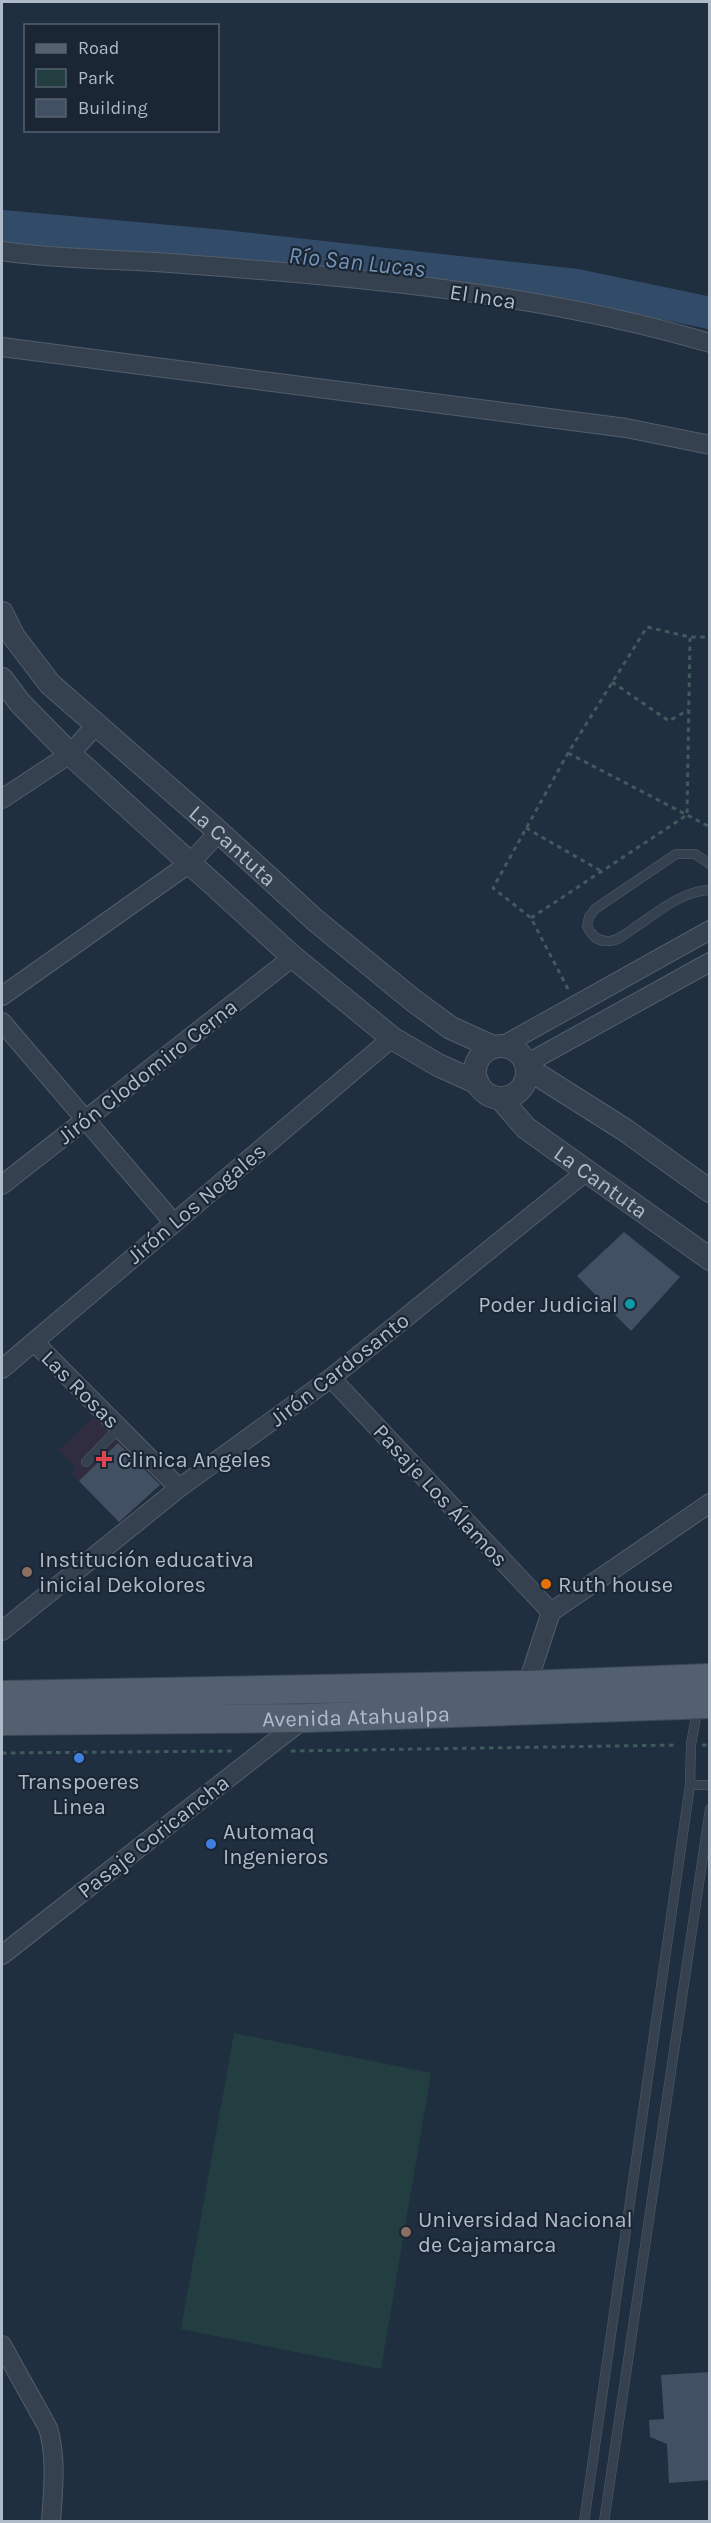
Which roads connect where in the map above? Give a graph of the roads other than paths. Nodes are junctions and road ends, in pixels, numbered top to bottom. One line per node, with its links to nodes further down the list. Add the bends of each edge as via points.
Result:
1 (2, 251): 2 (street, El Inca, via 328,276 480,294 650,325)
2 (710, 343)
3 (2, 347): 4 (street, via 614,426)
4 (710, 446)
5 (2, 613): 7 (street, La Cantuta, via 44,678)
6 (2, 679): 8 (street, La Cantuta)
7 (96, 725): 8 (street); 10 (street, La Cantuta)
8 (70, 754): 9 (street); 11 (street, La Cantuta)
9 (2, 799)
10 (219, 831): 11 (street); 20 (street, La Cantuta, via 315,920 414,1001 451,1028)
11 (190, 863): 15 (street, La Cantuta); 17 (street)
12 (710, 864): 13 (lane, via 695,854 676,854 595,909 587,926 598,939 609,941 682,896)
13 (710, 890)
14 (710, 930): 20 (street)
15 (293, 957): 19 (street, La Cantuta); 24 (street, Jirón Clodomiro Cerna)
16 (710, 962): 21 (street)
17 (2, 996)
18 (2, 1022): 24 (street)
19 (393, 1038): 22 (street, La Cantuta); 28 (street, Jirón Los Nogales)
20 (498, 1046): 21 (street, La Cantuta, via 520,1053); 22 (street, via 485,1051 476,1065)
21 (527, 1066): 23 (street, via 527,1077 517,1092); 27 (street, La Cantuta)
22 (478, 1083): 23 (street, La Cantuta, via 483,1091)
23 (500, 1098): 25 (street, La Cantuta, via 526,1128)
24 (86, 1118): 26 (street, Jirón Clodomiro Cerna); 28 (street)
25 (588, 1170): 29 (street, La Cantuta); 32 (street, Jirón Cardosanto)
26 (2, 1185)
27 (710, 1191)
28 (173, 1222): 30 (street, Jirón Los Nogales)
29 (710, 1259)
30 (34, 1342): 31 (street, Jirón Los Nogales); 33 (street, Las Rosas)
31 (2, 1369)
32 (331, 1378): 35 (street, Jirón Cardosanto); 37 (street, Pasaje Los Álamos)
33 (119, 1428): 34 (lane); 35 (street, Las Rosas)
34 (86, 1462)
35 (179, 1488): 38 (street, Jirón Cardosanto)
36 (710, 1503): 37 (street)
37 (550, 1612): 39 (street)
38 (2, 1630)
39 (527, 1685): 40 (main road, Avenida Atahualpa); 41 (main road, Avenida Atahualpa)
40 (704, 1691): 42 (main road, Avenida Atahualpa); 44 (lane, via 692,1744)
41 (2, 1695)
42 (305, 1718): 43 (main road, Avenida Atahualpa); 47 (street, Pasaje Coricancha)
43 (2, 1721)
44 (690, 1785): 45 (lane); 50 (lane)
45 (710, 1785)
46 (710, 1809): 51 (lane)
47 (2, 1955)
48 (2, 2345): 49 (street, via 52,2438)
49 (51, 2522)
50 (584, 2522)
51 (604, 2522)

